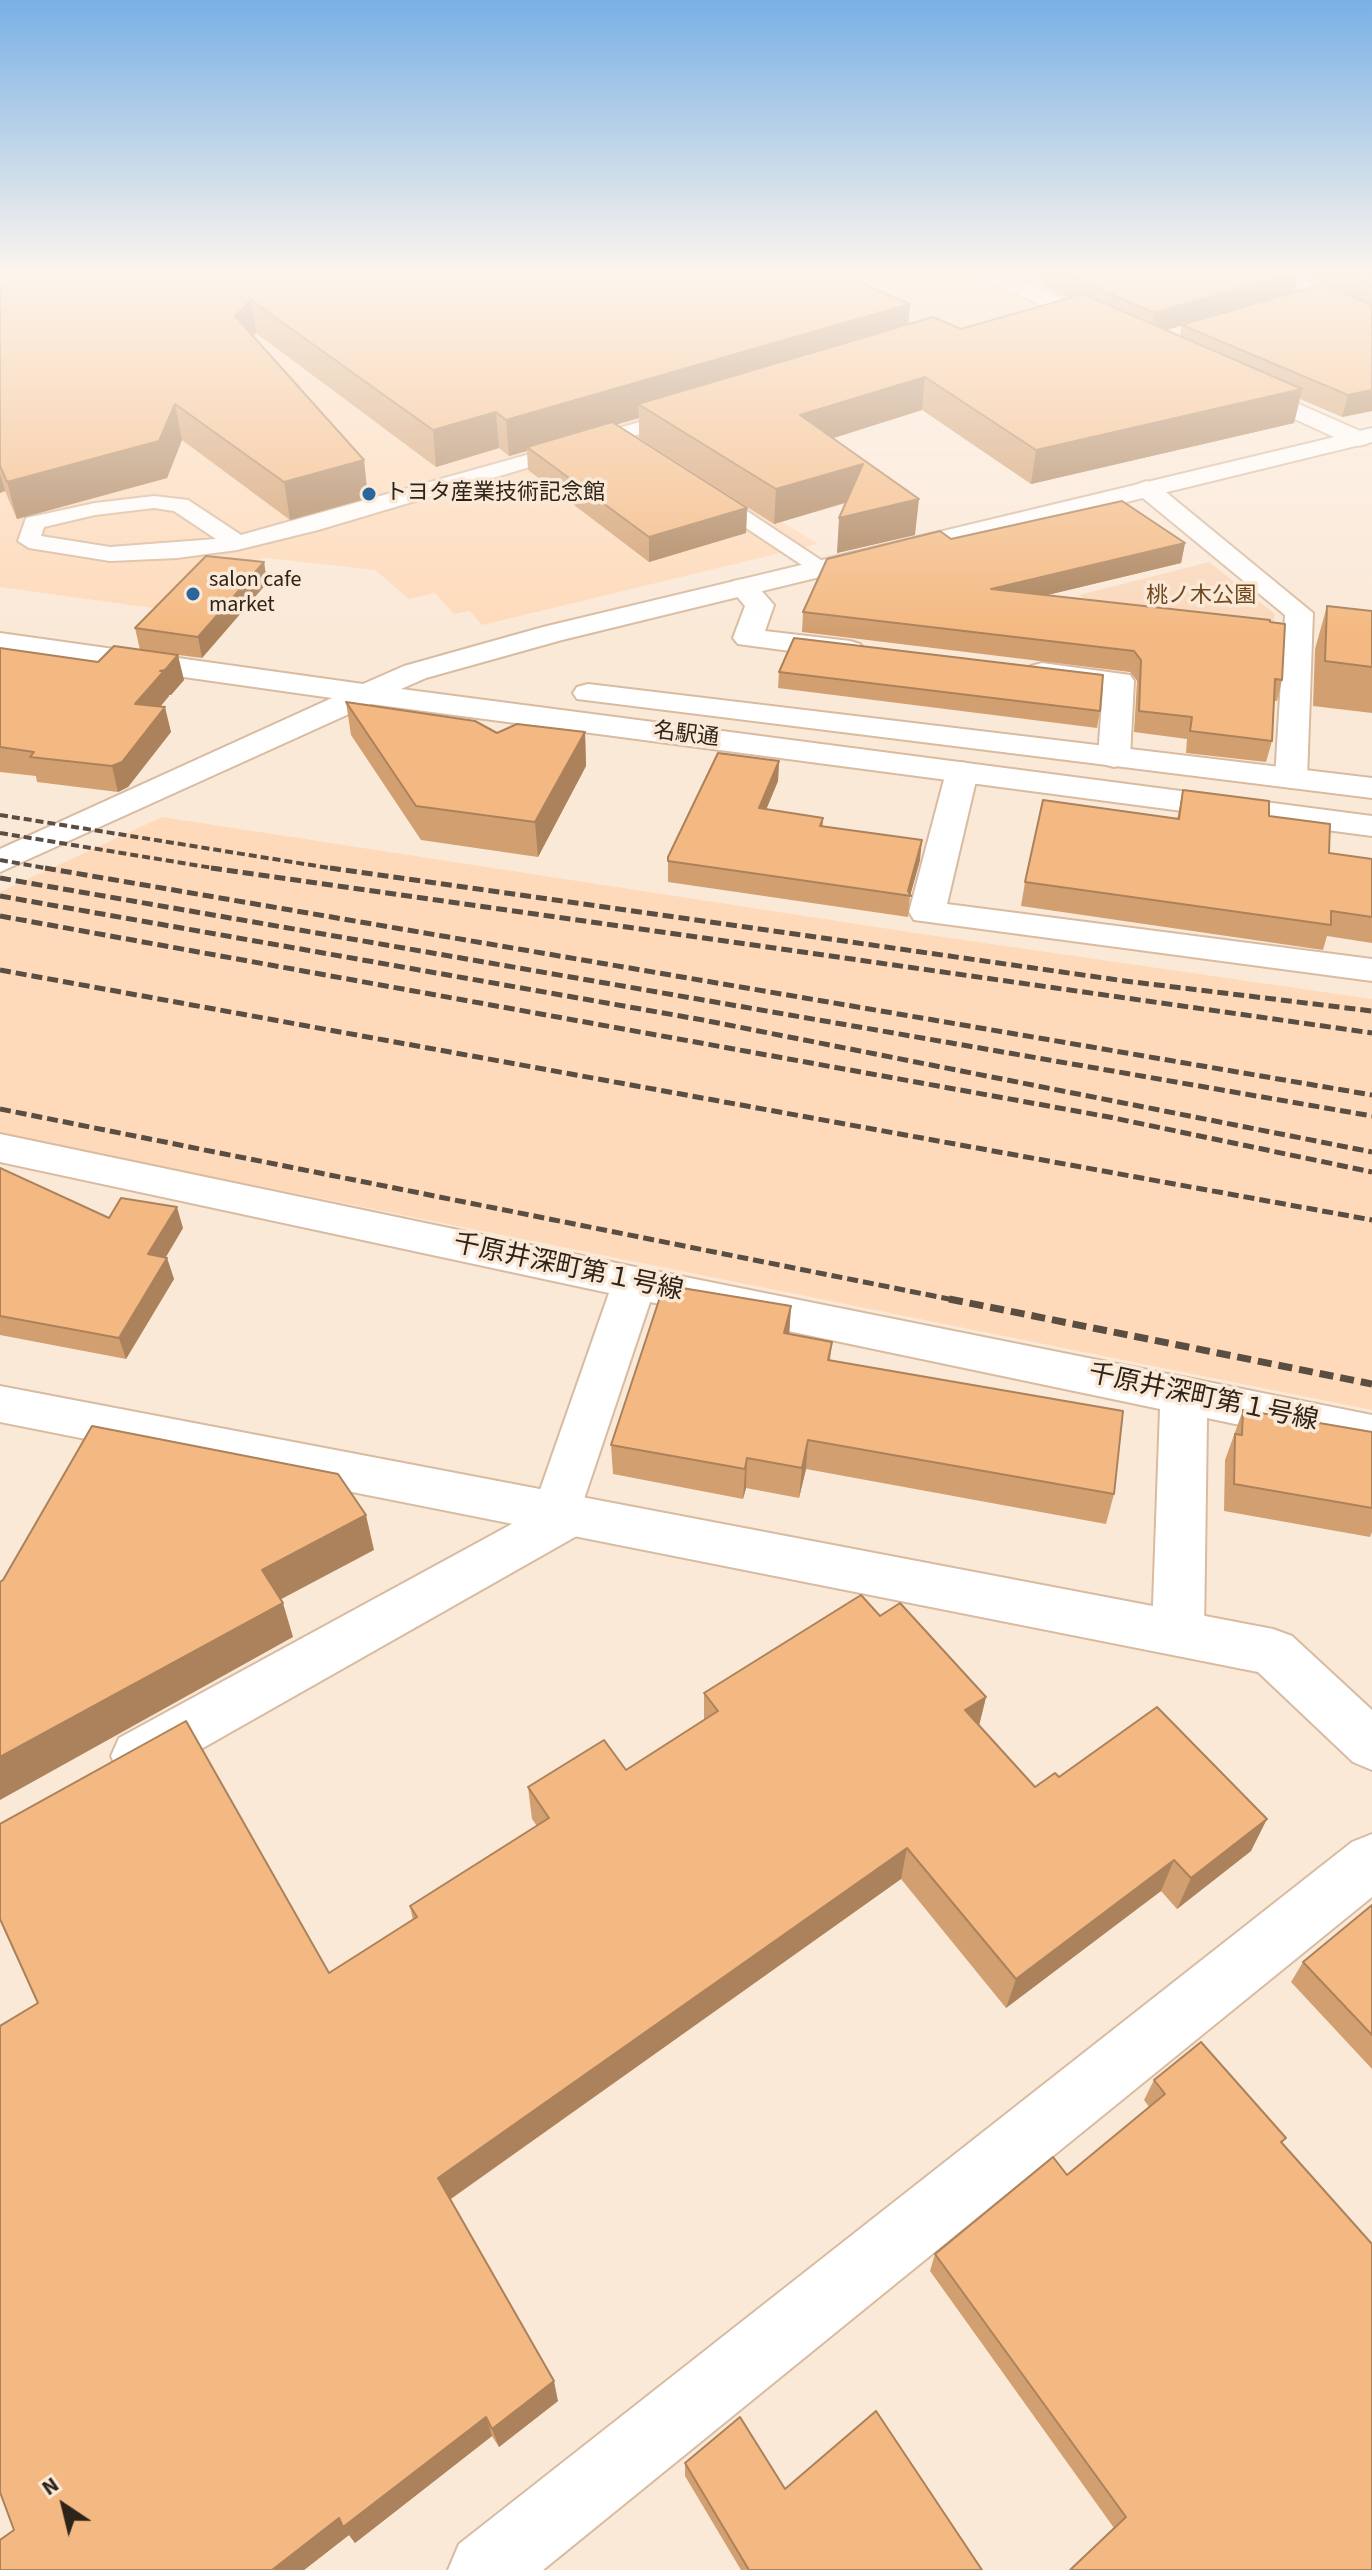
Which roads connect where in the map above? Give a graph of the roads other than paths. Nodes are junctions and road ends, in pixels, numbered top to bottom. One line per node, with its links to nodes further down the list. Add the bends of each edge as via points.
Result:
1 (1257, 392): 3 (street)
2 (705, 408): 4 (lane)
3 (1365, 437): 7 (street)
4 (602, 439): 5 (lane); 8 (lane)
5 (642, 452)
6 (681, 476): 9 (lane)
7 (1147, 489): 9 (street); 18 (street, via 1299,613)
8 (237, 543): 8 (lane, via 110,554 20,535 95,509 154,502 180,505)
9 (822, 568): 10 (street)
10 (743, 587): 12 (street, via 760,605 748,638); 14 (street)
11 (0, 642): 15 (street, 名駅通)
12 (872, 653)
13 (1011, 669): 16 (street, via 1119,681)
14 (415, 672): 15 (street); 16 (street, 名駅通)
15 (367, 680): 17 (street, 名駅通); 21 (street)
16 (1114, 757): 18 (street, 名駅通)
17 (962, 772): 20 (street, 名駅通); 22 (street, via 927,912)
18 (1291, 778): 19 (street, 名駅通)
19 (1372, 788)
20 (1372, 826)
21 (0, 862)
22 (1372, 970)
23 (0, 1148): 24 (street, 千原井深町第１号線)
24 (635, 1283): 25 (street, 千原井深町第１号線); 28 (street)
25 (1184, 1394): 27 (street, 千原井深町第１号線); 29 (street)
26 (0, 1404): 28 (street)
27 (1372, 1434)
28 (564, 1513): 29 (street); 31 (street)
29 (1178, 1633): 30 (street, via 1273,1652)
30 (1372, 1745)
31 (98, 1779)
32 (1372, 1861): 33 (street)
33 (485, 2570)

